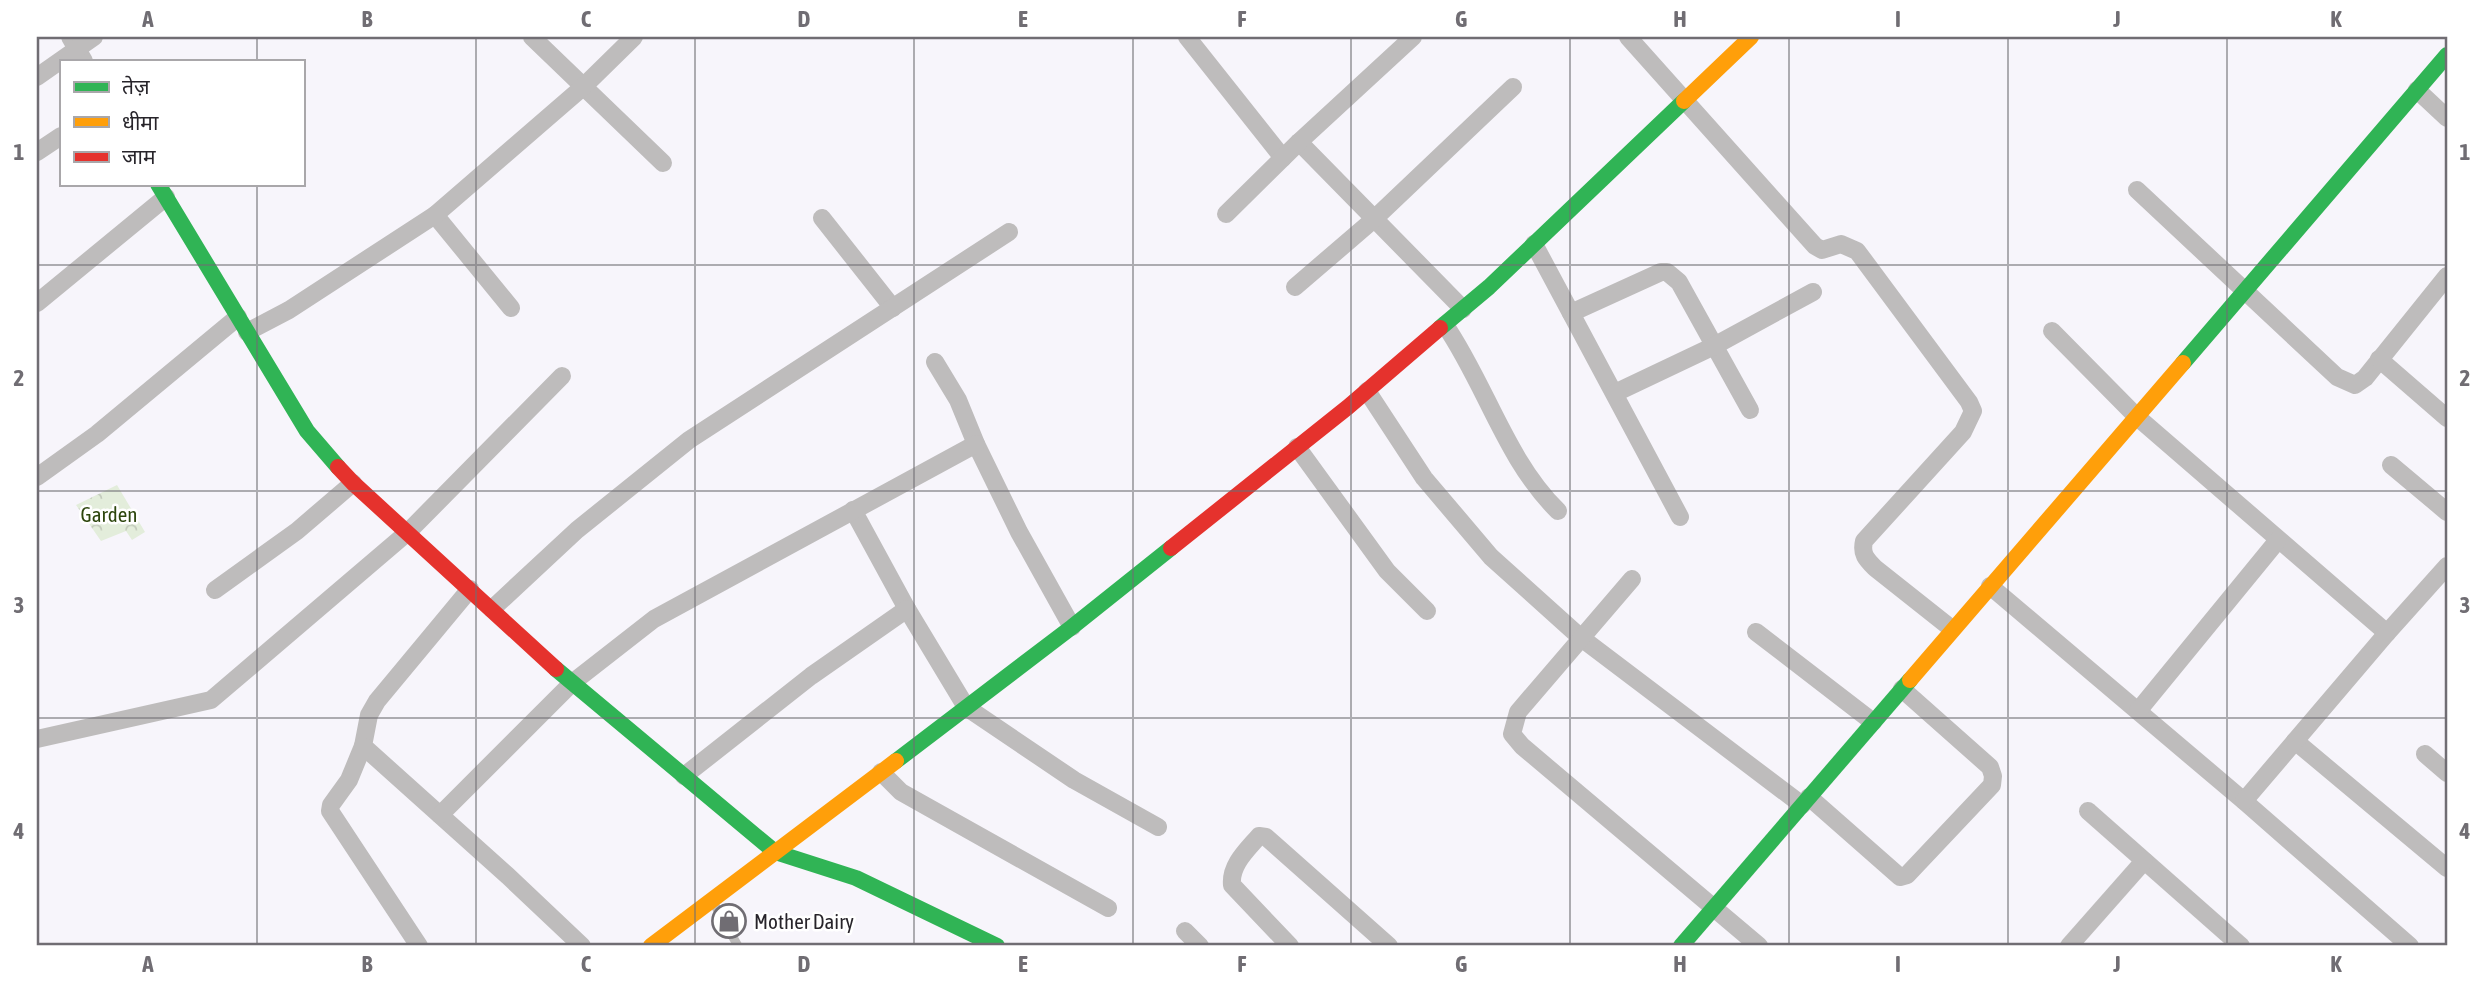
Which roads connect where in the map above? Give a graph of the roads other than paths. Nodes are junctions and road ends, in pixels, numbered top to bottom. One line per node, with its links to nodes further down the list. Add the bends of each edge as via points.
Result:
1 (94, 37): 8 (street)
2 (532, 37): 13 (street)
3 (634, 37): 13 (street)
4 (1187, 37): 21 (street)
5 (1413, 37): 19 (street)
6 (1628, 37): 16 (street)
7 (1751, 37): 16 (street)
8 (77, 49): 10 (street)
9 (2447, 55): 15 (street)
10 (61, 60)
11 (60, 61): 12 (street)
12 (37, 77)
13 (583, 87): 22 (street); 26 (street)
14 (1513, 87): 28 (street)
15 (2417, 90): 17 (street); 33 (street)
16 (1684, 100): 30 (street); 72 (street, via 1815,246 1822,250 1841,244 1857,251 1969,402 1973,411 1963,432 1864,541 1862,550 1875,568)
17 (2447, 118)
18 (60, 137): 20 (street)
19 (1299, 142): 21 (street); 28 (street)
20 (37, 152)
21 (1283, 158): 25 (street)
22 (663, 163)
23 (162, 190): 35 (street); 40 (street)
24 (2137, 190): 33 (street)
25 (1226, 214)
26 (435, 215): 36 (street); 40 (street, via 289,310)
27 (822, 218): 37 (street)
28 (1373, 220): 32 (street); 38 (street)
29 (1009, 232): 37 (street)
30 (1534, 244): 38 (street); 39 (street)
31 (2447, 275): 44 (street)
32 (1295, 288)
33 (2245, 289): 44 (street, via 2337,377 2355,385); 50 (street)
34 (1813, 292): 43 (street)
35 (37, 303)
36 (511, 308)
37 (893, 308): 68 (street, via 689,440 577,530)
38 (1463, 309): 41 (street)
39 (1571, 313): 43 (street, via 1667,272 1679,282); 48 (street)
40 (243, 325): 55 (street); 56 (street, via 307,431)
41 (1445, 325): 47 (street); 58 (street, via 1520,462)
42 (2052, 331): 50 (street)
43 (1714, 346): 48 (street); 49 (street)
44 (2379, 359): 51 (street)
45 (935, 362): 52 (street, via 958,400)
46 (562, 376): 61 (street)
47 (1367, 391): 53 (street); 75 (street, via 1424,478 1491,557)
48 (1615, 393): 60 (street)
49 (1750, 410)
50 (2136, 416): 62 (street); 65 (street)
51 (2447, 418)
52 (976, 444): 57 (street); 71 (street)
53 (1297, 447): 70 (street, via 1387,571); 71 (street)
54 (2391, 465): 59 (street)
55 (37, 477)
56 (353, 482): 61 (street); 67 (street, via 297,531)
57 (853, 510): 69 (street); 76 (street, via 653,619)
58 (1558, 511)
59 (2447, 512)
60 (1680, 517)
61 (408, 532): 66 (street); 81 (street, via 211,701)
62 (2278, 540): 74 (street); 79 (street)
63 (2447, 566): 74 (street)
64 (1632, 579): 75 (street)
65 (1990, 586): 72 (street); 79 (street)
66 (470, 589): 68 (street); 83 (street, via 377,701)
67 (215, 590)
68 (492, 609): 76 (street)
69 (908, 609): 78 (street); 87 (street, via 811,676)
70 (1427, 611)
71 (1072, 627): 78 (street)
72 (1952, 629): 77 (street)
73 (1756, 632): 80 (street)
74 (2386, 633): 82 (street)
75 (1580, 637): 89 (street); 98 (street, via 1518,712 1512,734)
76 (572, 683): 87 (street); 91 (street)
77 (1902, 689): 80 (street); 89 (street, via 1990,767 1992,785 1900,877)
78 (966, 708): 85 (street); 92 (street, via 1074,780)
79 (2138, 711): 88 (street)
80 (1873, 722): 89 (street)
81 (38, 733)
82 (2295, 741): 88 (street); 95 (street)
83 (363, 746): 91 (street); 100 (street, via 330,811)
84 (2425, 754): 86 (street)
85 (881, 772): 93 (street); 97 (street, via 901,792)
86 (2447, 773)
87 (684, 776): 93 (street)
88 (2244, 800): 112 (street)
89 (1805, 801): 98 (street)
90 (2088, 811): 94 (street)
91 (440, 815): 101 (street)
92 (1158, 827)
93 (775, 852): 96 (street); 104 (street, via 856,878)
94 (2144, 860): 110 (street); 111 (street)
95 (2447, 868)
96 (712, 900): 102 (street); 103 (lane)
97 (1108, 908)
98 (1714, 908): 108 (street); 109 (street)
99 (1185, 931): 105 (street)
100 (419, 946)
101 (582, 946)
102 (651, 946)
103 (738, 946)
104 (997, 946)
105 (1200, 946)
106 (1290, 946): 107 (street, via 1232,885 1234,868 1259,836 1275,844)
107 (1389, 946)
108 (1681, 946)
109 (1759, 946)
110 (2069, 946)
111 (2241, 946)
112 (2410, 946)

